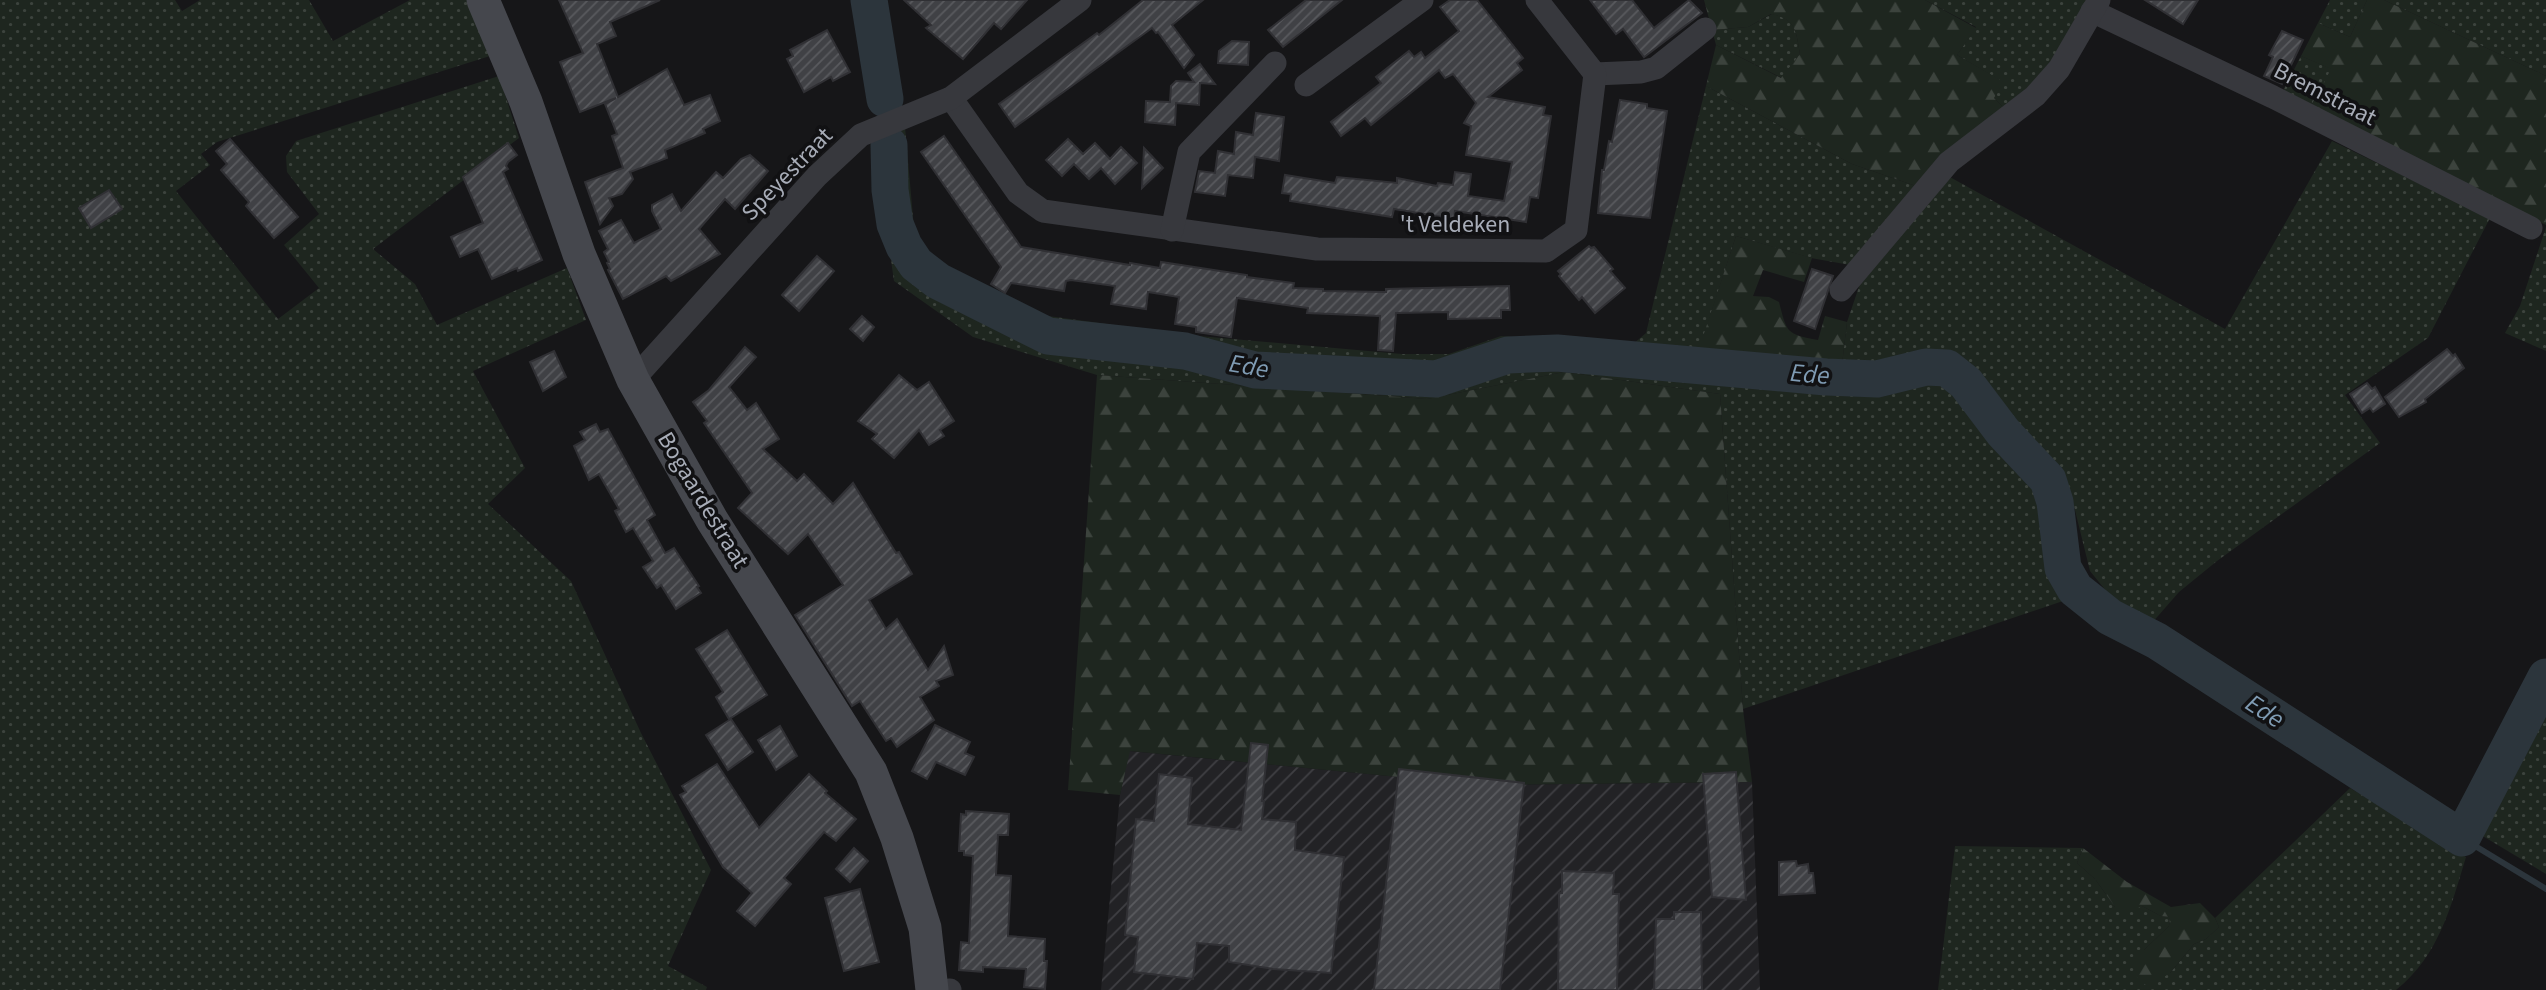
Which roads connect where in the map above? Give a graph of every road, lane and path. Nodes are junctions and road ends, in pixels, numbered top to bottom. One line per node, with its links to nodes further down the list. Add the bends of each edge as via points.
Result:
1 (483, 0): 14 (street, Bogaardestraat, via 526,102 579,254)
2 (1080, 0): 10 (street, Speyestraat)
3 (1422, 0): 9 (street)
4 (1537, 0): 8 (street)
5 (2096, 6): 11 (street, Bremstraat); 13 (street, Bremstraat, via 2059,69 2035,96 1950,162)
6 (1705, 29): 8 (street, via 1656,68)
7 (1275, 63): 12 (street, via 1189,152)
8 (1595, 74): 12 (street, 't Veldeken, via 1576,230 1546,251 1317,248)
9 (1306, 85)
10 (951, 98): 12 (street, 't Veldeken, via 1018,193 1043,211); 14 (street, Speyestraat, via 862,135 817,176)
11 (2531, 228)
12 (1172, 230)
13 (1841, 290)
14 (633, 380): 15 (street, Bogaardestraat, via 712,520 871,772 919,906)
15 (932, 990)

